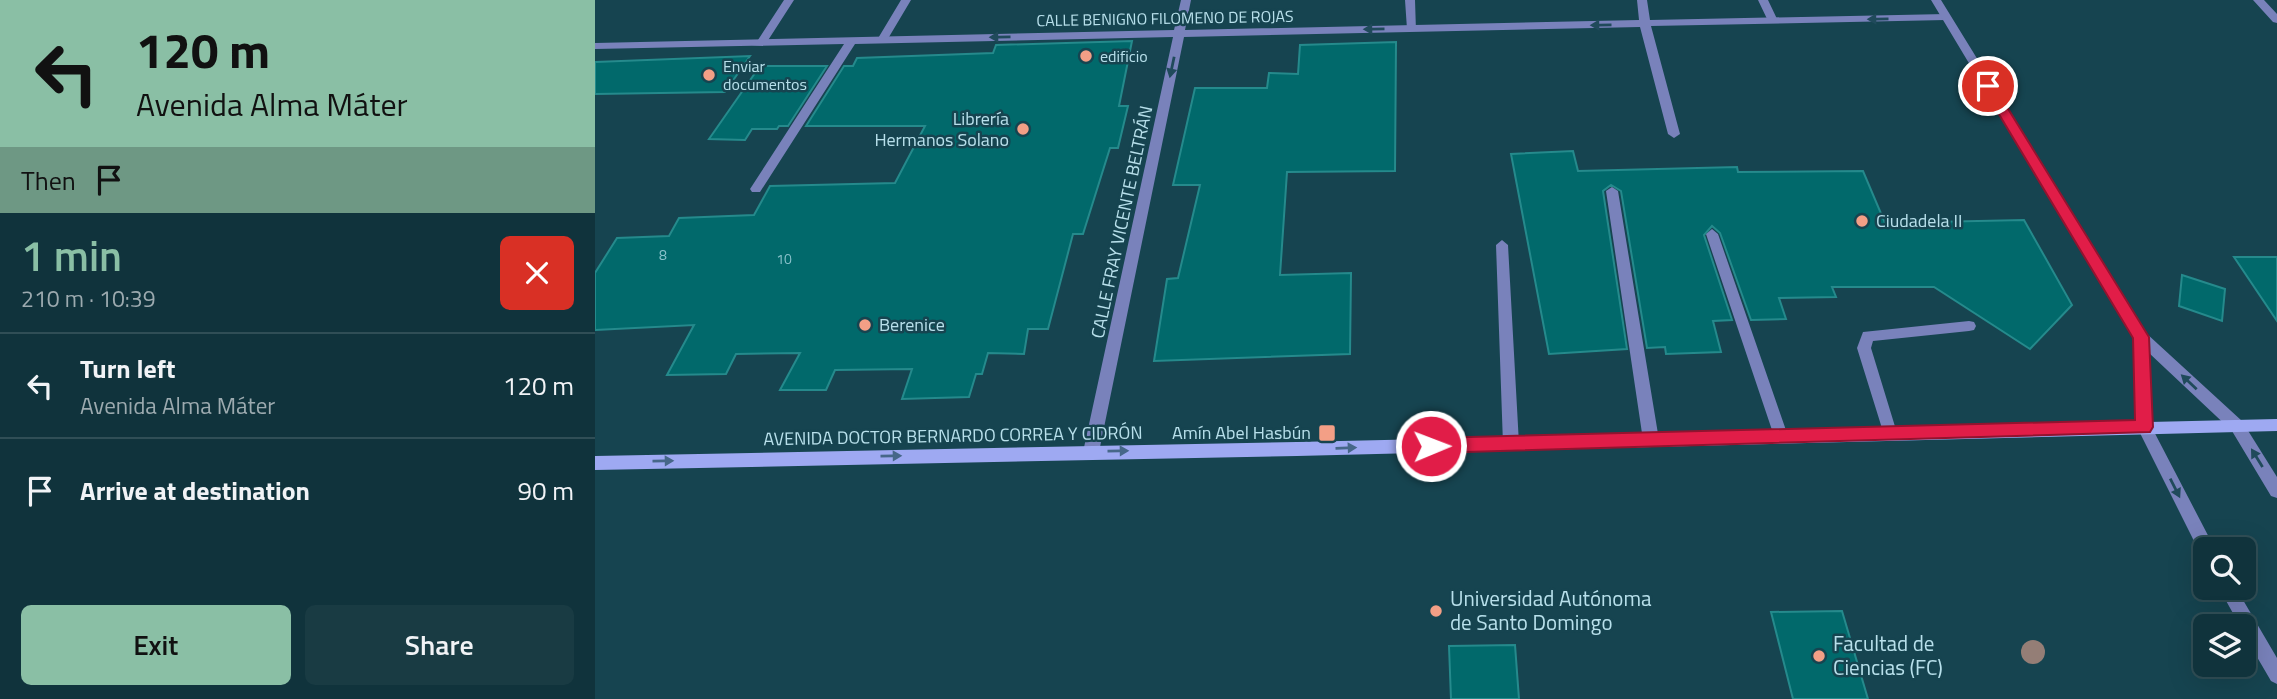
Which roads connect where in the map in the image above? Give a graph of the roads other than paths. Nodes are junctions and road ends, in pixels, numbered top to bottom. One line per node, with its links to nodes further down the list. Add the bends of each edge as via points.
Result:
1 (789, 0): 17 (street)
2 (906, 0): 15 (street)
3 (1186, 0): 14 (street, CALLE FRAY VICENTE BELTRÁN)
4 (1410, 0): 13 (street)
5 (1642, 0): 12 (street)
6 (1763, 0): 11 (street)
7 (1936, 0): 9 (street)
8 (2258, 0): 10 (street)
9 (1946, 17): 11 (street, CALLE BENIGNO FILOMENO DE ROJAS, one-way to 11); 25 (street)
10 (2277, 20)
11 (1773, 21): 12 (street, CALLE BENIGNO FILOMENO DE ROJAS)
12 (1644, 24): 13 (street, CALLE BENIGNO FILOMENO DE ROJAS, one-way to 13); 19 (street)
13 (1412, 29): 14 (street, CALLE BENIGNO FILOMENO DE ROJAS, one-way to 14)
14 (1179, 34): 15 (street, CALLE BENIGNO FILOMENO DE ROJAS, one-way to 15); 33 (street, CALLE FRAY VICENTE BELTRÁN, one-way to 33)
15 (882, 40): 16 (street, CALLE BENIGNO FILOMENO DE ROJAS)
16 (851, 41): 17 (street, CALLE BENIGNO FILOMENO DE ROJAS); 20 (street)
17 (761, 43): 18 (street, CALLE BENIGNO FILOMENO DE ROJAS)
18 (595, 46)
19 (1674, 134)
20 (756, 190)
21 (1612, 191): 31 (street)
22 (1712, 234): 30 (street)
23 (1501, 245): 32 (street)
24 (1969, 326): 29 (street, via 1868,335 1864,348)
25 (2141, 337): 27 (street, one-way to 25); 28 (street)
26 (2277, 425): 27 (main road, AVENIDA DOCTOR BERNARDO CORREA Y CIDRÓN)
27 (2237, 426): 28 (main road, AVENIDA DOCTOR BERNARDO CORREA Y CIDRÓN); 35 (street, one-way to 27)
28 (2144, 427): 29 (main road, AVENIDA DOCTOR BERNARDO CORREA Y CIDRÓN); 36 (street, one-way to 36)
29 (1891, 433): 30 (main road, AVENIDA DOCTOR BERNARDO CORREA Y CIDRÓN)
30 (1781, 436): 31 (main road, AVENIDA DOCTOR BERNARDO CORREA Y CIDRÓN)
31 (1651, 440): 32 (main road, AVENIDA DOCTOR BERNARDO CORREA Y CIDRÓN)
32 (1511, 444): 33 (main road, AVENIDA DOCTOR BERNARDO CORREA Y CIDRÓN, one-way to 32)
33 (1091, 452): 34 (main road, AVENIDA DOCTOR BERNARDO CORREA Y CIDRÓN, one-way to 33)
34 (595, 463)
35 (2277, 491)
36 (2200, 537)
37 (2234, 600): 38 (street)
38 (2277, 676)

